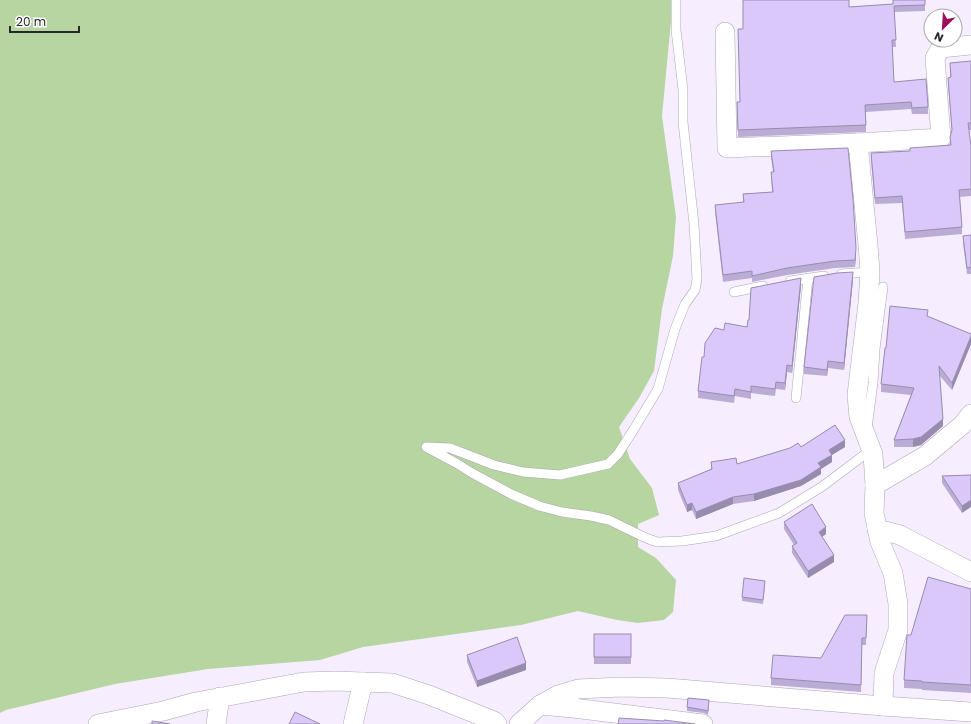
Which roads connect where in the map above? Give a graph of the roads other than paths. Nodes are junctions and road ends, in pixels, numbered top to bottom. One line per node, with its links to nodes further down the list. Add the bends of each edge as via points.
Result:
1 (676, 0): 11 (lane, via 683,122 698,279 675,329 658,389 618,454 608,464 560,475 523,472 494,466 450,448 426,447 511,494 539,506 609,520 657,542 716,536 779,513 823,486)
2 (725, 32): 4 (street, via 728,148)
3 (971, 45): 4 (street, via 941,48 934,58 941,138)
4 (858, 143): 5 (street)
5 (870, 272): 6 (lane); 11 (street, via 857,395 859,417)
6 (808, 278): 8 (lane); 9 (lane)
7 (883, 287): 11 (lane, via 875,349)
8 (734, 292)
9 (796, 398)
10 (971, 414): 12 (street, via 962,425 925,456)
11 (869, 442): 12 (street, via 873,454)
12 (875, 485): 13 (street, via 874,513)
13 (877, 529): 14 (street, via 900,536); 18 (street, via 893,573 898,604 898,630 884,673)
14 (971, 572)
15 (363, 682): 16 (street, via 304,682); 22 (street); 23 (street, via 392,683 429,694)
16 (220, 697): 20 (street); 21 (street)
17 (540, 705): 18 (street, via 558,695 578,689 621,687 667,688); 24 (street); 25 (street)
18 (883, 706): 19 (street)
19 (971, 712)
20 (98, 724)
21 (216, 724)
22 (353, 724)
23 (497, 724)
24 (519, 724)
25 (703, 724)

